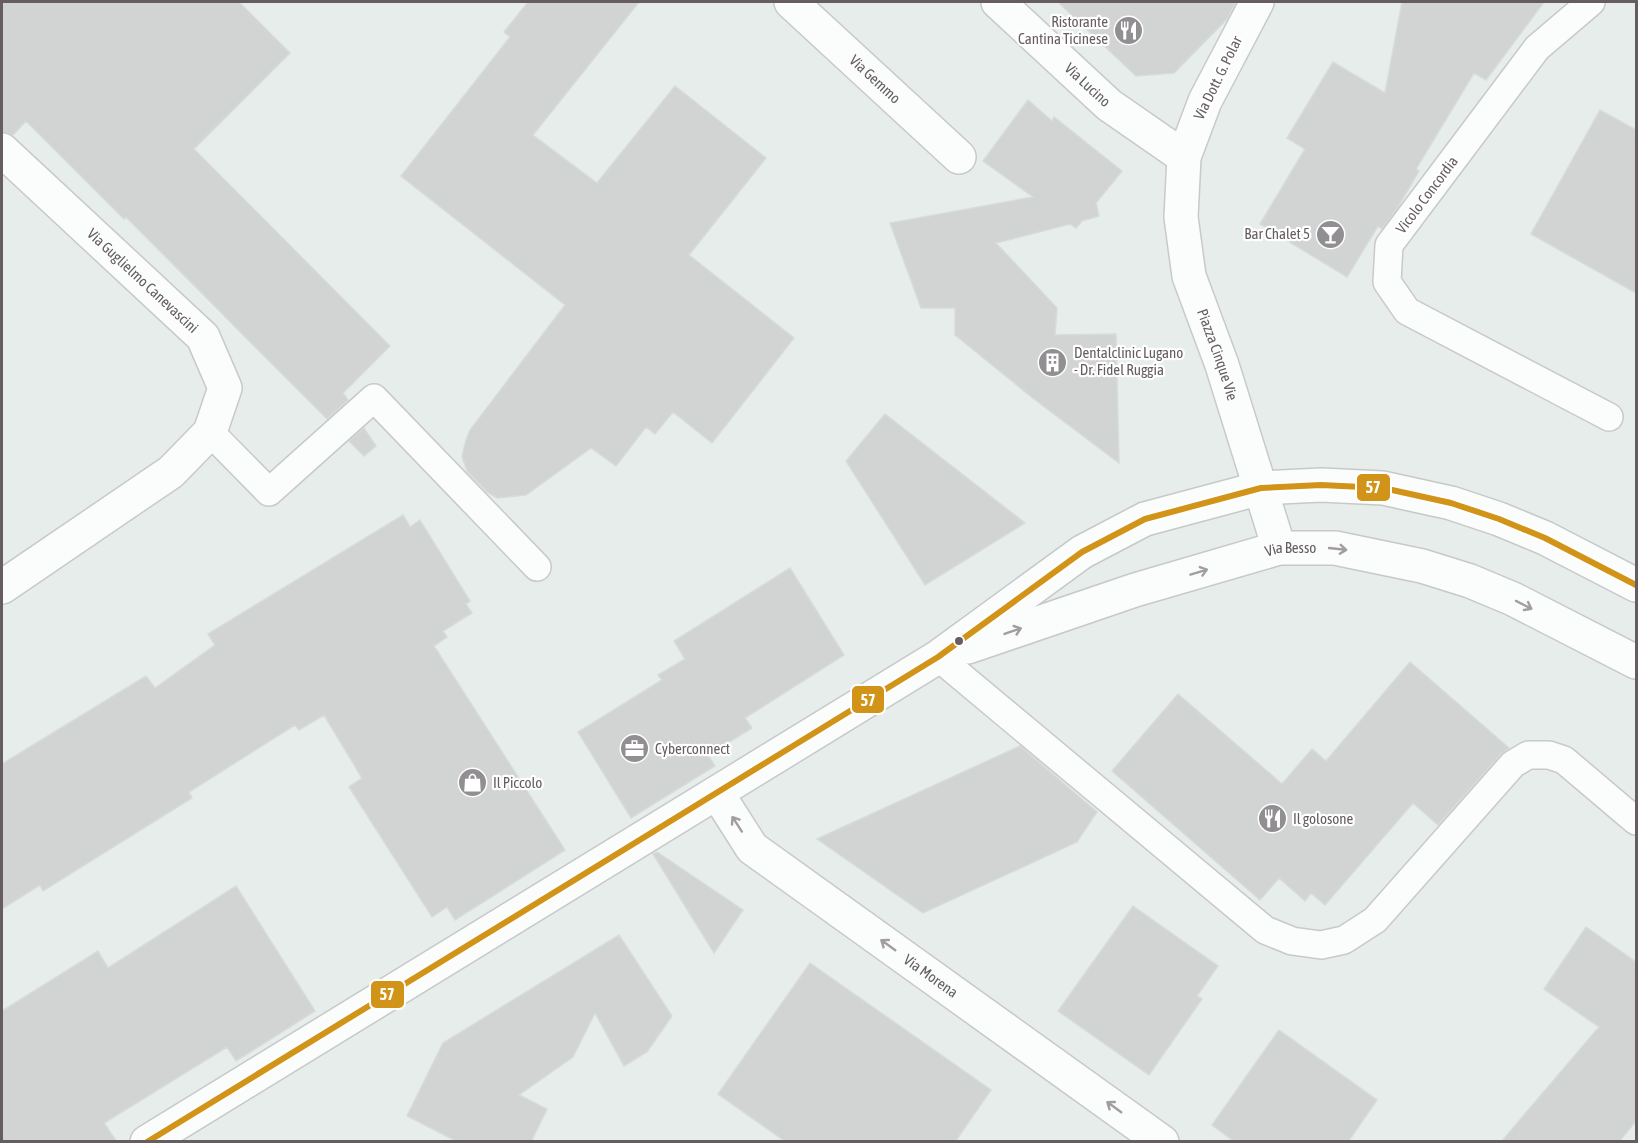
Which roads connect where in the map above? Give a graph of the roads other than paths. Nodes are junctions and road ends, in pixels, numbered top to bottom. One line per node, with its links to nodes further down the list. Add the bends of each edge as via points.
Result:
1 (791, 2): 6 (main road, Via Gemmo)
2 (998, 2): 7 (main road, Via Lucino, via 1109,105)
3 (1257, 2): 7 (main road, Via Dott. G. Polar, via 1205,101)
4 (1591, 2): 8 (lane, Vicolo Concordia, via 1537,48 1389,245 1388,282 1407,311)
5 (2, 150): 9 (main road, Via Guglielmo Canevascini, via 203,337 225,388)
6 (959, 156)
7 (1184, 157): 10 (main road, Piazza Cinque Vie, via 1181,218 1189,276)
8 (1609, 417)
9 (210, 432): 12 (lane, via 268,492 374,398); 14 (main road, Via Guglielmo Canevascini, via 171,472)
10 (1261, 488): 11 (main road, Piazza Cinque Vie); 13 (main road, Via Besso, via 1383,488 1451,503 1545,538); 15 (main road, Via Besso, via 1144,519 1082,552)
11 (1279, 548): 15 (main road, Via Besso, one-way to 11, via 1135,590); 16 (main road, Via Besso, one-way to 16, via 1335,548 1470,581)
12 (537, 567)
13 (1636, 585)
14 (2, 587)
15 (938, 657): 17 (main road, Via Besso); 18 (lane, via 1265,930 1293,941 1321,945 1344,940 1375,920 1513,764 1528,755 1564,760)
16 (1636, 662)
17 (717, 793): 19 (main road, Via Besso); 20 (main road, Via Morena, one-way to 17, via 752,848)
18 (1636, 820)
19 (147, 1142)
20 (1162, 1142)

